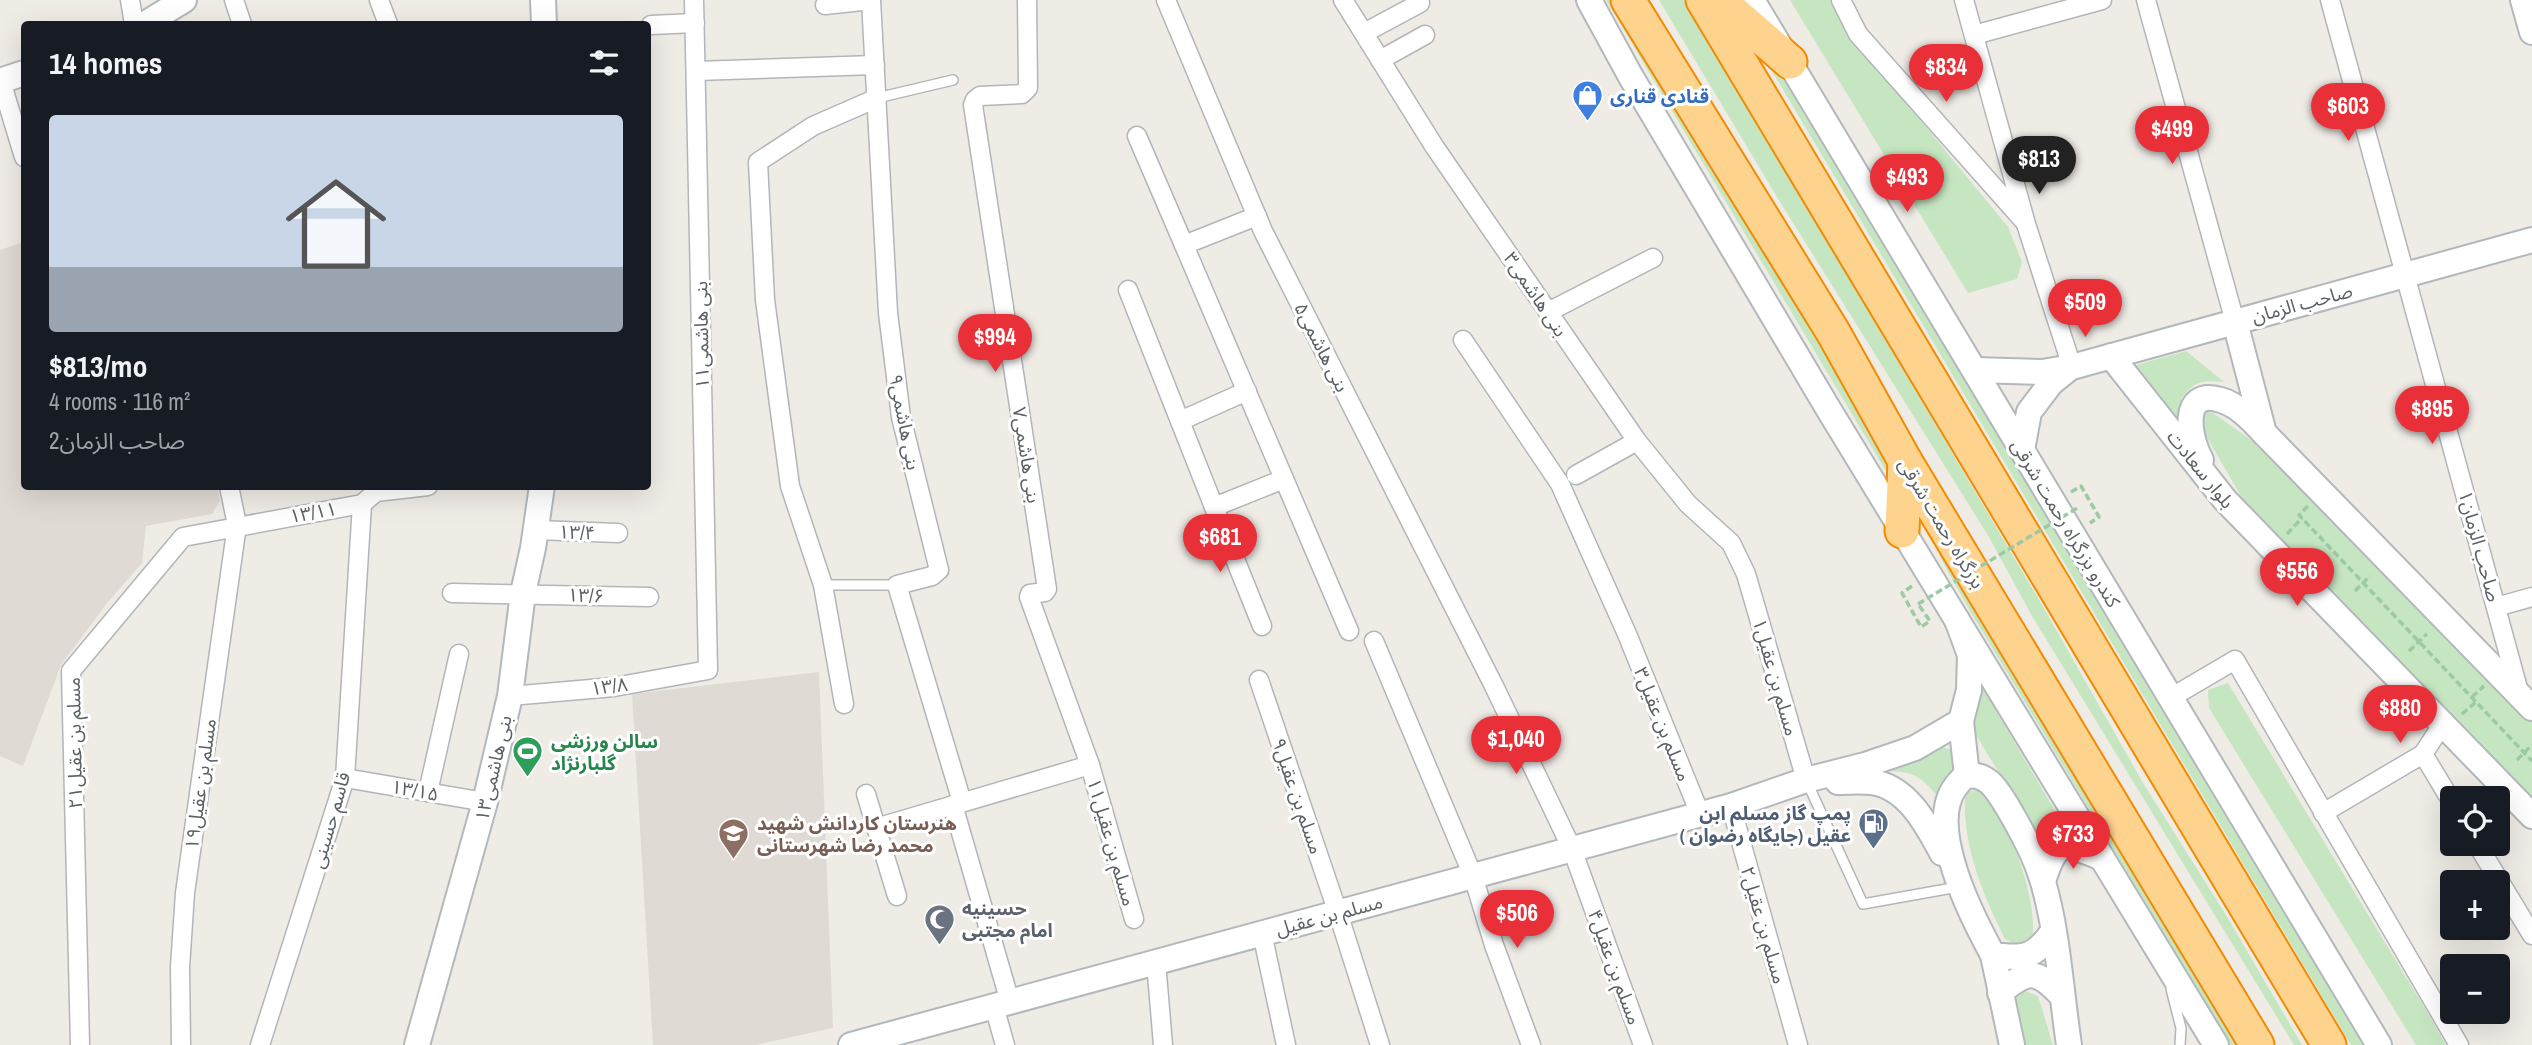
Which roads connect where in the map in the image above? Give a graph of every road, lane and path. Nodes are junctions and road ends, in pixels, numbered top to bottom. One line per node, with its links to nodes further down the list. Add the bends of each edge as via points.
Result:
1 (130, 0): 24 (street)
2 (184, 0): 25 (street)
3 (234, 0): 26 (street)
4 (379, 0): 27 (street)
5 (543, 0): 28 (street)
6 (694, 0): 29 (street, بنی هاشمی۱۱)
7 (871, 0): 23 (street); 37 (street, بنی هاشمی۹)
8 (1027, 0): 110 (street, بنی هاشمی۷, via 1028,88 1022,94 980,96 973,105 1047,589 1029,597)
9 (1166, 0): 44 (street, بنی هاشمی۵)
10 (1343, 0): 32 (street, بنی هاشمی۳)
11 (1590, 0): 75 (street)
12 (1628, 0): 62 (highway, بزرگراه رحمت شرقی, via 1833,332)
13 (1703, 0): 159 (highway)
14 (1719, 0): 36 (highway)
15 (1752, 0): 36 (street, کندرو بزرگراه رحمت شرقی)
16 (1842, 0): 45 (street, via 1858,34)
17 (1965, 0): 34 (street)
18 (2102, 0): 34 (street)
19 (2146, 0): 52 (street)
20 (2330, 0): 49 (street, صاحب الزمان۱)
21 (2523, 0): 31 (street)
22 (1420, 3): 32 (street)
23 (825, 5)
24 (134, 21)
25 (150, 21)
26 (241, 21)
27 (386, 21)
28 (544, 21)
29 (695, 23): 30 (street); 38 (street, بنی هاشمی۱۱)
30 (651, 25)
31 (2532, 32)
32 (1364, 33): 35 (street, بنی هاشمی۳)
33 (1424, 35): 35 (street)
34 (1974, 35): 45 (street)
35 (1380, 60): 51 (street, بنی هاشمی۳)
36 (1790, 62): 56 (street, کندرو بزرگراه رحمت شرقی)
37 (875, 65): 38 (street); 41 (street, بنی هاشمی۹)
38 (696, 71): 97 (street, بنی هاشمی۱۱)
39 (9, 78): 43 (street)
40 (953, 80): 41 (lane)
41 (877, 98): 80 (street, via 813,126 758,162 765,300 790,486); 81 (street, بنی هاشمی۹, via 888,313 901,417 939,570)
42 (1137, 136): 47 (street)
43 (21, 141)
44 (1257, 216): 47 (street); 124 (street, بنی هاشمی۵)
45 (2026, 224): 55 (street)
46 (2532, 240): 49 (street, صاحب الزمان)
47 (1184, 245): 57 (street)
48 (1653, 258): 51 (street)
49 (2404, 275): 52 (street, صاحب الزمان); 88 (street, صاحب الزمان۱)
50 (1128, 290): 58 (street)
51 (1548, 312): 60 (street, بنی هاشمی۳)
52 (2235, 322): 54 (street, صاحب الزمان); 59 (street)
53 (1463, 340): 121 (street, مسلم بن عقیل۳, via 1560,484)
54 (2111, 356): 55 (street, صاحب الزمان); 71 (street, بلوار سعادت)
55 (2072, 367): 56 (street, صاحب الزمان, via 2042,372); 61 (street, via 2051,383 2029,412)
56 (1976, 370): 61 (street, کندرو بزرگراه رحمت شرقی)
57 (1247, 391): 58 (street); 64 (street)
58 (1180, 421): 72 (street)
59 (2264, 433): 69 (street); 71 (street, via 2223,400 2201,399 2194,406 2190,423 2195,450)
60 (1637, 440): 63 (street); 77 (street, بنی هاشمی۳, via 1688,504 1731,543)
61 (2022, 450): 100 (street, کندرو بزرگراه رحمت شرقی)
62 (1905, 461): 75 (highway); 158 (highway, بزرگراه رحمت شرقی)
63 (1576, 475)
64 (1284, 479): 72 (street); 91 (street)
65 (2081, 486): 85 (path, bridge, via 2099,517 2090,523 2079,507 1917,604 1930,621 1921,627)
66 (230, 490): 73 (street, مسلم بن عقیل۱۹)
67 (400, 490): 70 (street, ۱۳/۱۱)
68 (541, 490): 74 (street, بنی هاشمی۱۳)
69 (2322, 493): 79 (path, via 2299,515); 101 (street)
70 (371, 494): 73 (street, ۱۳/۱۱); 112 (street, قاسم حسینی)
71 (2225, 500): 104 (street, بلوار سعادت)
72 (1214, 507): 90 (street)
73 (237, 525): 143 (street, مسلم بن عقیل۲۱, via 183,537 71,671); 144 (street, مسلم بن عقیل۱۹, via 185,893)
74 (535, 530): 76 (street, ۱۳/۴); 84 (street, بنی هاشمی۱۳)
75 (1902, 531): 89 (street)
76 (618, 533)
77 (1746, 573): 113 (street, مسلم بن عقیل۱)
78 (2370, 576): 79 (path)
79 (2364, 583): 82 (path); 94 (path)
80 (823, 585): 81 (lane); 102 (street)
81 (897, 585): 118 (street)
82 (2355, 591)
83 (452, 593): 84 (street, ۱۳/۶)
84 (523, 593): 86 (street, ۱۳/۶); 99 (street, بنی هاشمی۱۳)
85 (1902, 593)
86 (649, 597)
87 (2532, 597): 88 (street)
88 (2496, 607): 101 (street, صاحب الزمان۱)
89 (1957, 620): 103 (street, via 1970,655 1969,690); 126 (street)
90 (1262, 626)
91 (1349, 631)
92 (2427, 634): 94 (path)
93 (1374, 641): 127 (street)
94 (2419, 642): 95 (path); 106 (path)
95 (2409, 651)
96 (459, 654): 115 (street)
97 (708, 670): 99 (street, ۱۳/۸, via 614,687)
98 (1258, 680): 131 (street, مسلم بن عقیل۹)
99 (510, 696): 117 (street, بنی هاشمی۱۳)
100 (2172, 697): 120 (street, via 2235,660); 160 (street, کندرو بزرگراه رحمت شرقی)
101 (2526, 702)
102 (844, 704)
103 (1961, 721): 111 (street); 113 (street, مسلم بن عقیل, via 1915,748)
104 (2442, 725): 107 (street); 122 (street, بلوار سعادت)
105 (2532, 745): 106 (path)
106 (2524, 752): 108 (path); 109 (path)
107 (2423, 754): 114 (street); 120 (street)
108 (2516, 760)
109 (2532, 761)
110 (1090, 765): 118 (street); 132 (street, مسلم بن عقیل۱۱)
111 (1967, 776): 128 (street, via 1994,784 2025,837); 129 (street, via 1949,795 1944,822)
112 (345, 778): 115 (street, ۱۳/۱۵); 145 (street, قاسم حسینی)
113 (1806, 780): 119 (street, مسلم بن عقیل); 129 (street, via 1874,782 1903,795 1929,827); 129 (lane, via 1863,904)
114 (2442, 786)
115 (428, 792): 117 (street, ۱۳/۱۵)
116 (866, 793): 123 (street)
117 (485, 803): 146 (street, بنی هاشمی۱۳)
118 (958, 803): 123 (street); 141 (street)
119 (1731, 806): 121 (street, مسلم بن عقیل); 153 (street, مسلم بن عقیل۲)
120 (2323, 813): 161 (street)
121 (1700, 814): 124 (street, مسلم بن عقیل)
122 (2532, 816)
123 (876, 828): 130 (street)
124 (1572, 849): 127 (street, مسلم بن عقیل); 152 (street, مسلم بن عقیل۴)
125 (2484, 856): 135 (street)
126 (2102, 858): 128 (street, via 2064,846 2052,854); 137 (street)
127 (1473, 876): 131 (street, مسلم بن عقیل); 142 (street)
128 (2043, 881): 133 (street)
129 (1959, 886): 136 (street)
130 (897, 895)
131 (1338, 913): 134 (street, مسلم بن عقیل); 151 (street, مسلم بن عقیل۹)
132 (1134, 919)
133 (2053, 931): 136 (street, via 2029,956); 140 (street)
134 (1262, 933): 138 (street, مسلم بن عقیل); 150 (street)
135 (2532, 935)
136 (1993, 955): 139 (street)
137 (2164, 960): 156 (lane, via 2181,1028); 157 (street)
138 (1156, 962): 141 (street, مسلم بن عقیل); 149 (street)
139 (2000, 993): 140 (street, via 2017,979 2033,975 2046,979); 154 (street)
140 (2062, 996): 155 (street)
141 (1002, 1004): 147 (street, مسلم بن عقیل); 148 (street)
142 (1528, 1041)
143 (80, 1045)
144 (181, 1045)
145 (260, 1045)
146 (417, 1045)
147 (851, 1045)
148 (1005, 1045)
149 (1163, 1045)
150 (1286, 1045)
151 (1380, 1045)
152 (1643, 1045)
153 (1798, 1045)
154 (2012, 1045)
155 (2069, 1045)
156 (2180, 1045)
157 (2216, 1045)
158 (2257, 1045)
159 (2329, 1045)
160 (2379, 1045)
161 (2459, 1045)

